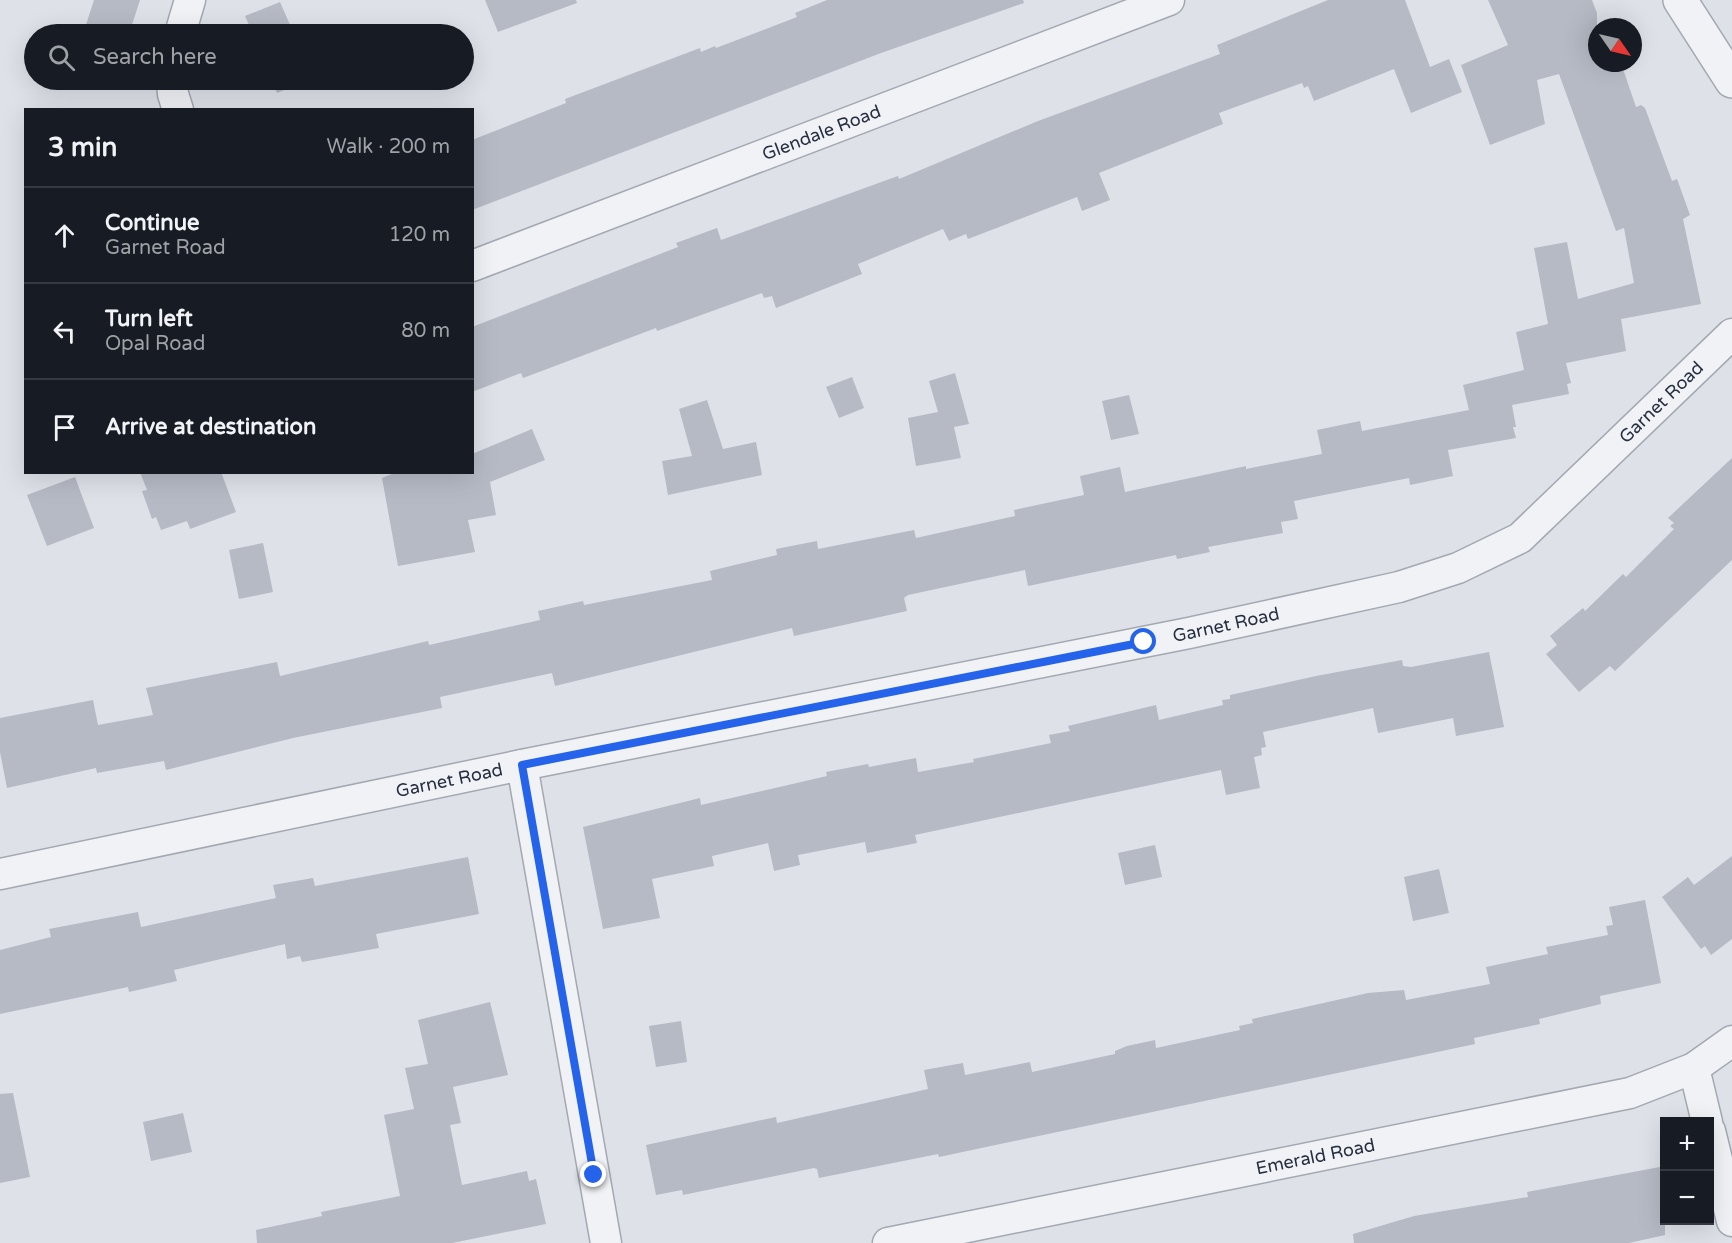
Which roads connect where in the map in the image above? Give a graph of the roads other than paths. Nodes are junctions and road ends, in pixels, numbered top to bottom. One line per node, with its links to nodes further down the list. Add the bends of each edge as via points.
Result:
1 (190, 0): 4 (street)
2 (1169, 0): 8 (street, Glendale Road)
3 (1680, 0): 5 (street)
4 (183, 24)
5 (1732, 81)
6 (173, 90): 7 (street)
7 (177, 108)
8 (474, 265)
9 (1732, 333): 10 (street, Garnet Road, via 1521,538 1458,568 1399,587 1189,633)
10 (522, 765): 11 (street, Garnet Road); 17 (street)
11 (0, 874)
12 (1732, 1041): 13 (street, Emerald Road)
13 (1694, 1068): 14 (street); 18 (street, Emerald Road, via 1630,1093)
14 (1706, 1117)
15 (1714, 1147): 16 (street)
16 (1732, 1221)
17 (606, 1243)
18 (888, 1243)

